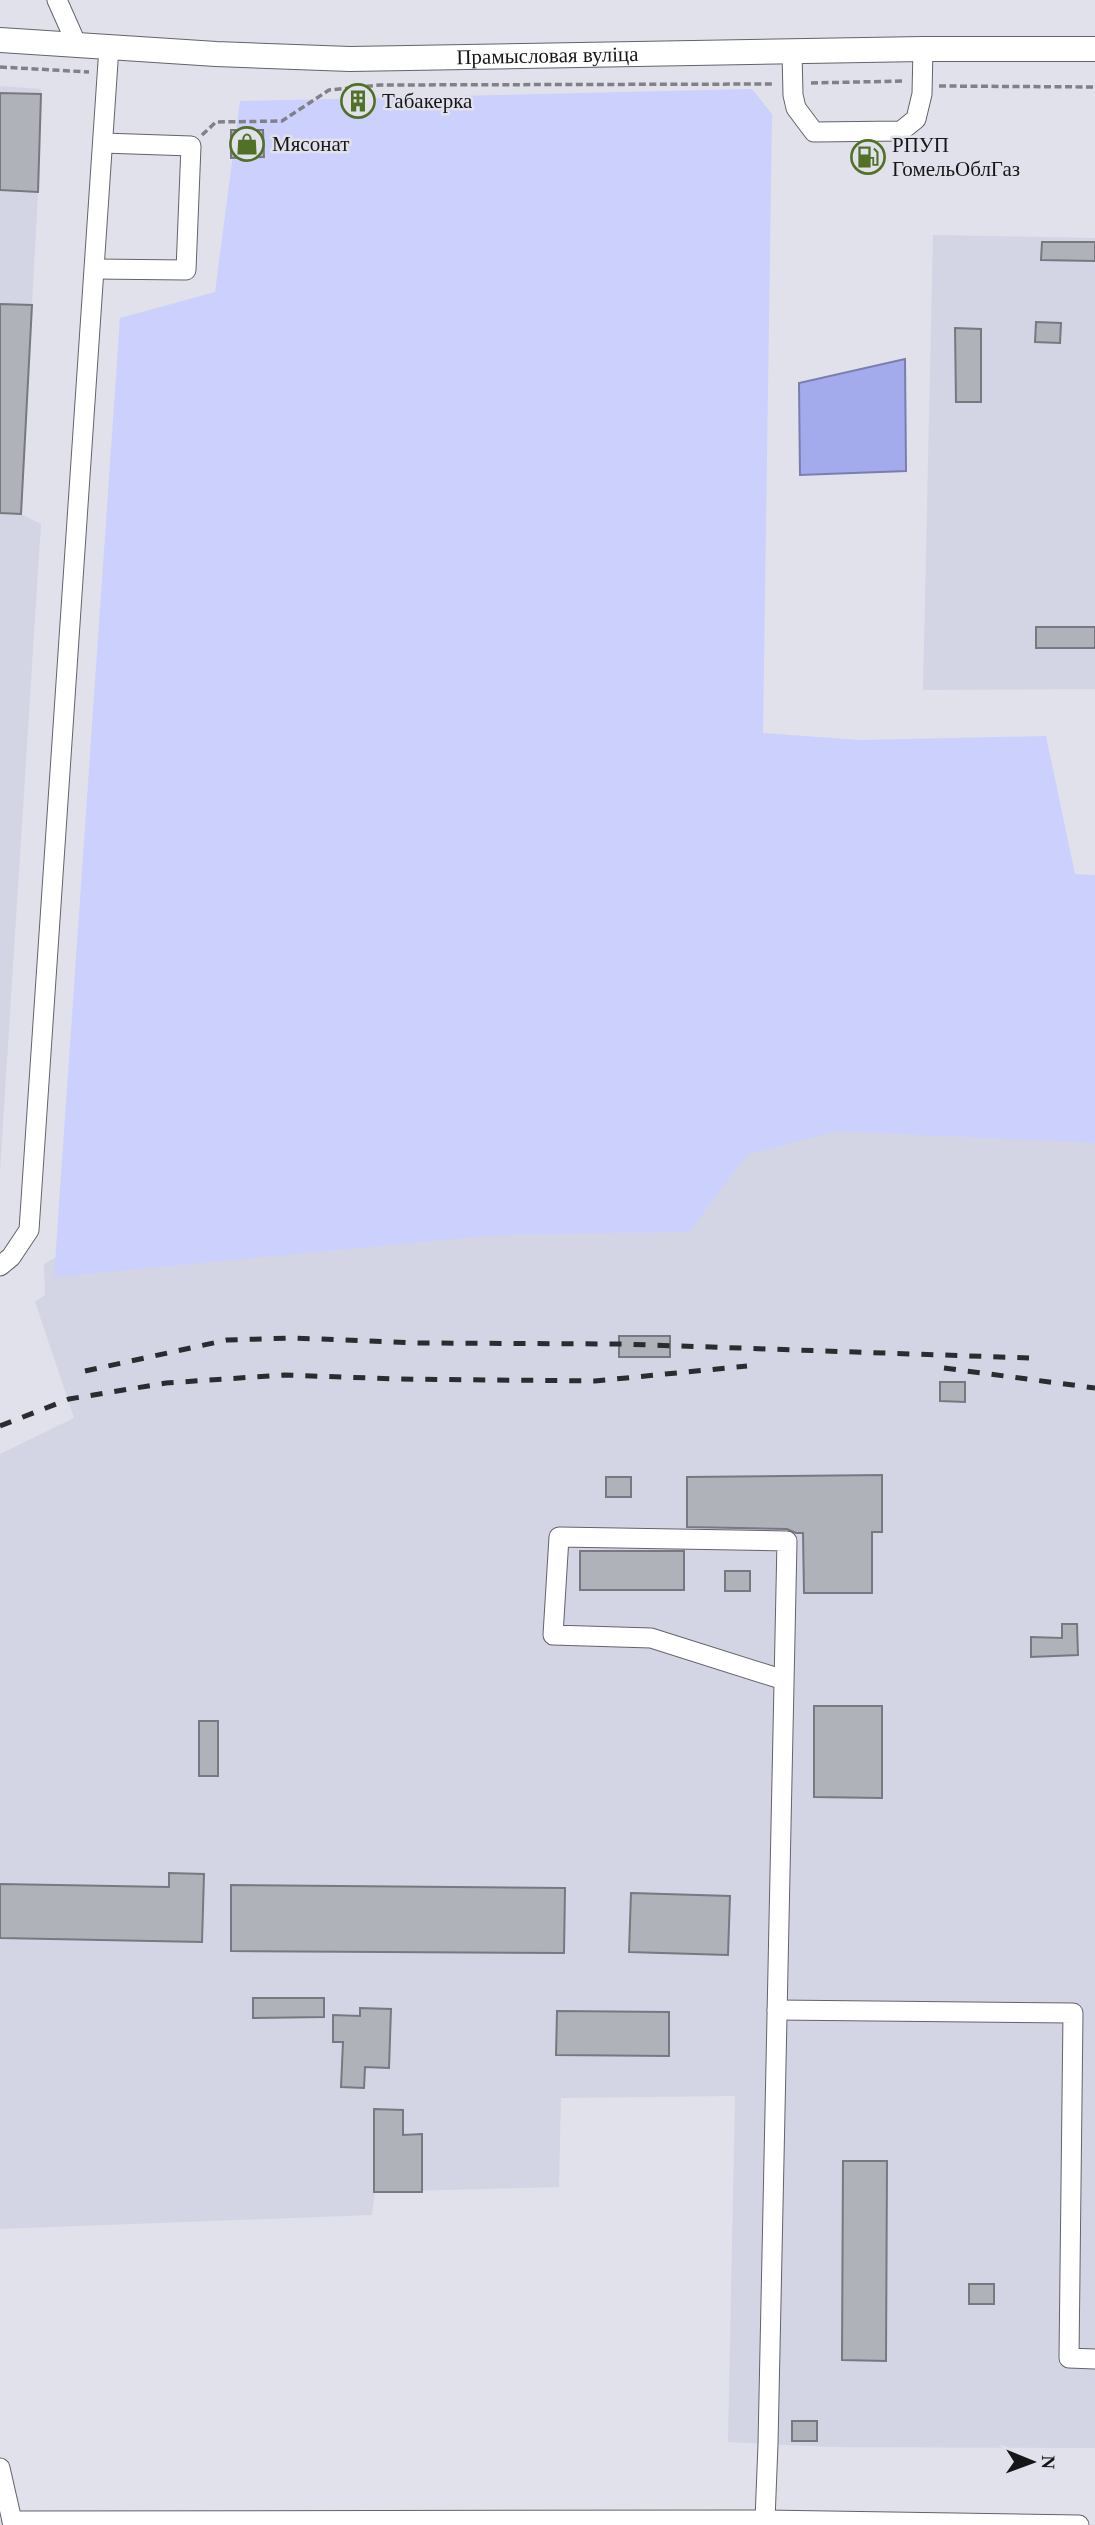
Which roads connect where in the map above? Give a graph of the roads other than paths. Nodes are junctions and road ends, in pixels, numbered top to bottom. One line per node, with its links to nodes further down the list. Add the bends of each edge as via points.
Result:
1 (57, 0): 3 (street)
2 (0, 40): 3 (main road, Прамысловая вуліца)
3 (77, 45): 4 (main road, Прамысловая вуліца)
4 (110, 47): 7 (main road, Прамысловая вуліца, via 350,59); 8 (street)
5 (923, 49): 6 (main road, Прамысловая вуліца); 7 (main road, Прамысловая вуліца); 7 (street, via 916,119 901,131 814,132 796,108)
6 (1095, 49)
7 (792, 52)
8 (103, 143): 9 (street); 9 (street, via 191,146 186,270)
9 (95, 269): 10 (street, via 29,1230)
10 (0, 1266)
11 (784, 1680): 11 (street, via 787,1541 559,1536 553,1635 651,1638); 12 (street)
12 (777, 2010): 13 (street, via 1073,2013 1069,2358); 15 (street)
13 (1095, 2359)
14 (0, 2468): 16 (street)
15 (765, 2520): 16 (street); 17 (street)
16 (13, 2523)
17 (1079, 2525)

